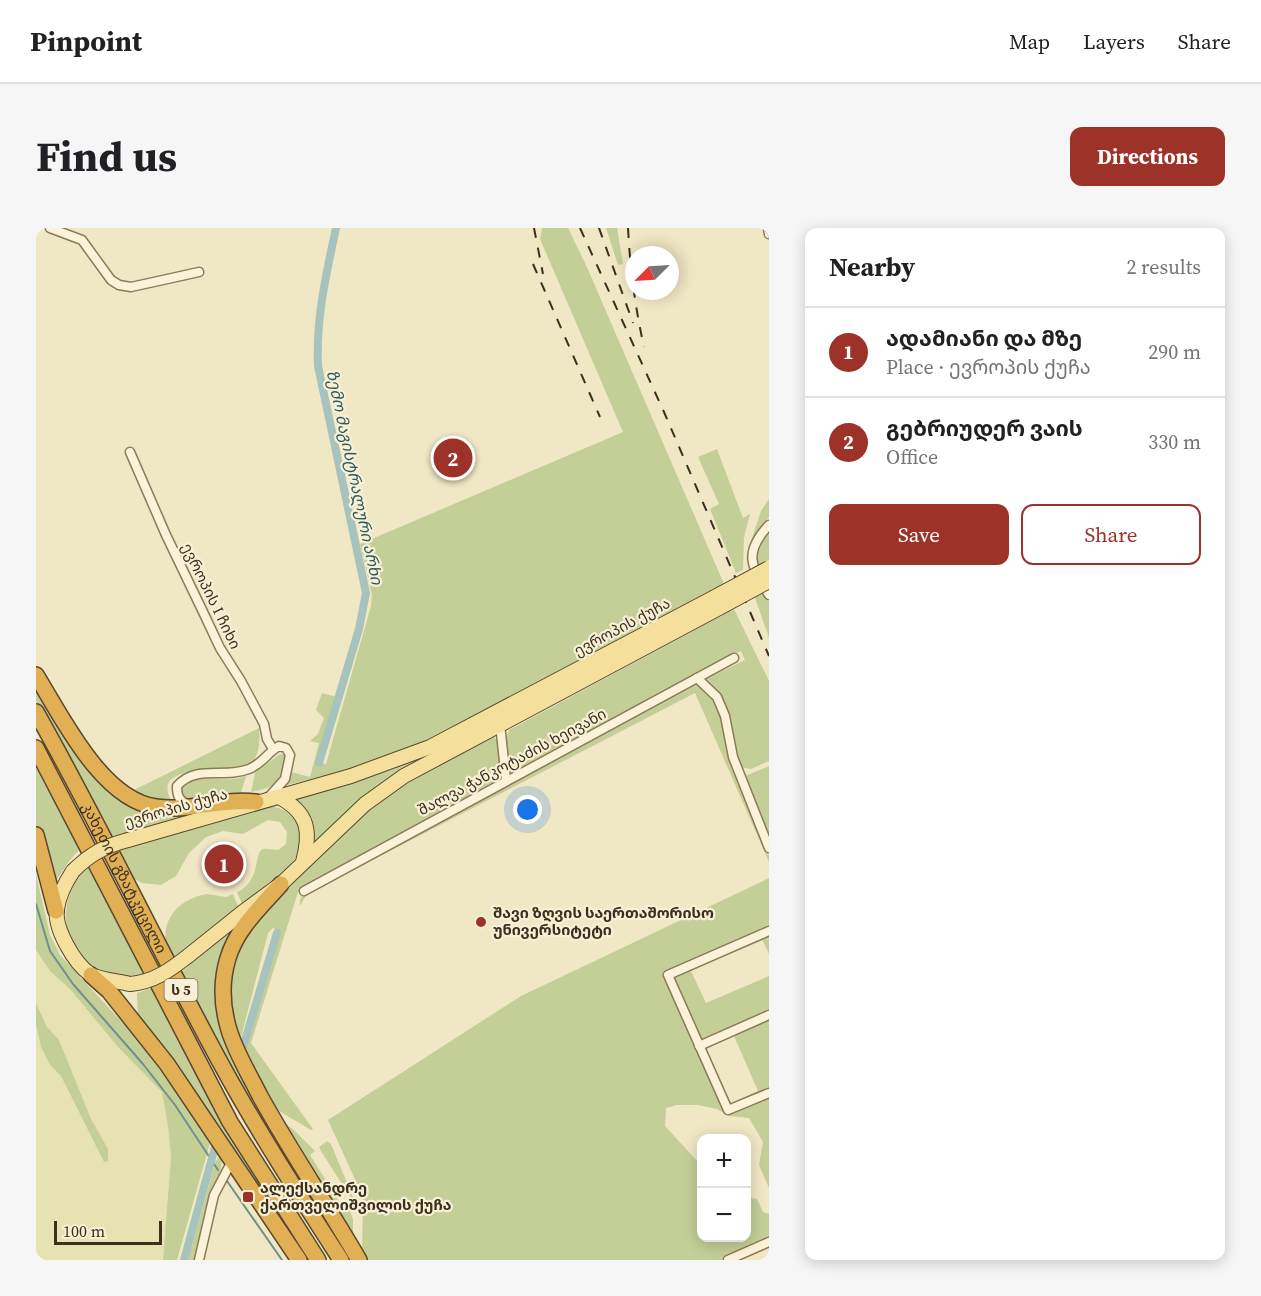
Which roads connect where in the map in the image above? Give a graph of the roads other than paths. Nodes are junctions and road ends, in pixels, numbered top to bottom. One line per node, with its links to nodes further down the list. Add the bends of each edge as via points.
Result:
1 (50, 228): 4 (street, via 82,240 111,280 119,285 131,287)
2 (768, 228): 3 (street)
3 (769, 234)
4 (199, 272)
5 (130, 452): 17 (street, ევროპის I ჩიხი, via 220,648 264,724)
6 (769, 525): 9 (street, via 753,552 754,570)
7 (769, 568): 10 (main road, ევროპის ქუჩა, bridge)
8 (769, 581): 10 (main road, ევროპის ქუჩა, bridge)
9 (769, 595)
10 (716, 603): 15 (main road, ევროპის ქუჩა); 19 (main road, ევროპის ქუჩა, via 430,747 351,776)
11 (734, 658): 13 (street, შალვა ჭანკოტაძის ხეივანი)
12 (36, 675): 20 (highway, via 81,746 119,791 156,807)
13 (697, 678): 18 (street, შალვა ჭანკოტაძის ხეივანი); 22 (street, via 717,697 733,757)
14 (36, 712): 37 (highway, კახეთის გზატკეცილი / ს 5, via 221,1064 275,1158)
15 (500, 724): 18 (street); 23 (main road, ევროპის ქუჩა, via 404,776 365,804)
16 (36, 748): 36 (highway, კახეთის გზატკეცილი / ს 5, via 230,1122)
17 (273, 749): 19 (street, ევროპის I ჩიხი, via 286,748 290,755 285,779); 20 (street, via 248,770 185,777 177,786 177,794)
18 (506, 780): 25 (street, შალვა ჭანკოტაძის ხეივანი)
19 (267, 799): 20 (highway); 23 (main road, via 291,803 300,812 308,837); 26 (main road, ევროპის ქუჩა, bridge, via 107,845 73,870 63,887)
20 (190, 807)
21 (36, 835): 26 (highway)
22 (769, 848)
23 (302, 864): 24 (main road, ევროპის ქუჩა)
24 (281, 884): 28 (main road, ევროპის ქუჩა, bridge, via 165,974 130,984); 38 (highway, via 238,934 228,957 223,1000 228,1029 274,1120)
25 (304, 891)
26 (57, 911): 28 (main road, via 72,954)
27 (769, 931): 30 (street, via 668,975)
28 (91, 975): 32 (highway, via 109,991 167,1064)
29 (769, 1015): 30 (street)
30 (699, 1046): 31 (street, via 728,1110)
31 (769, 1093)
32 (232, 1161): 34 (street, via 214,1195); 35 (highway)
33 (769, 1242): 39 (street)
34 (199, 1260)
35 (299, 1260)
36 (318, 1260)
37 (341, 1260)
38 (359, 1260)
39 (728, 1260)

